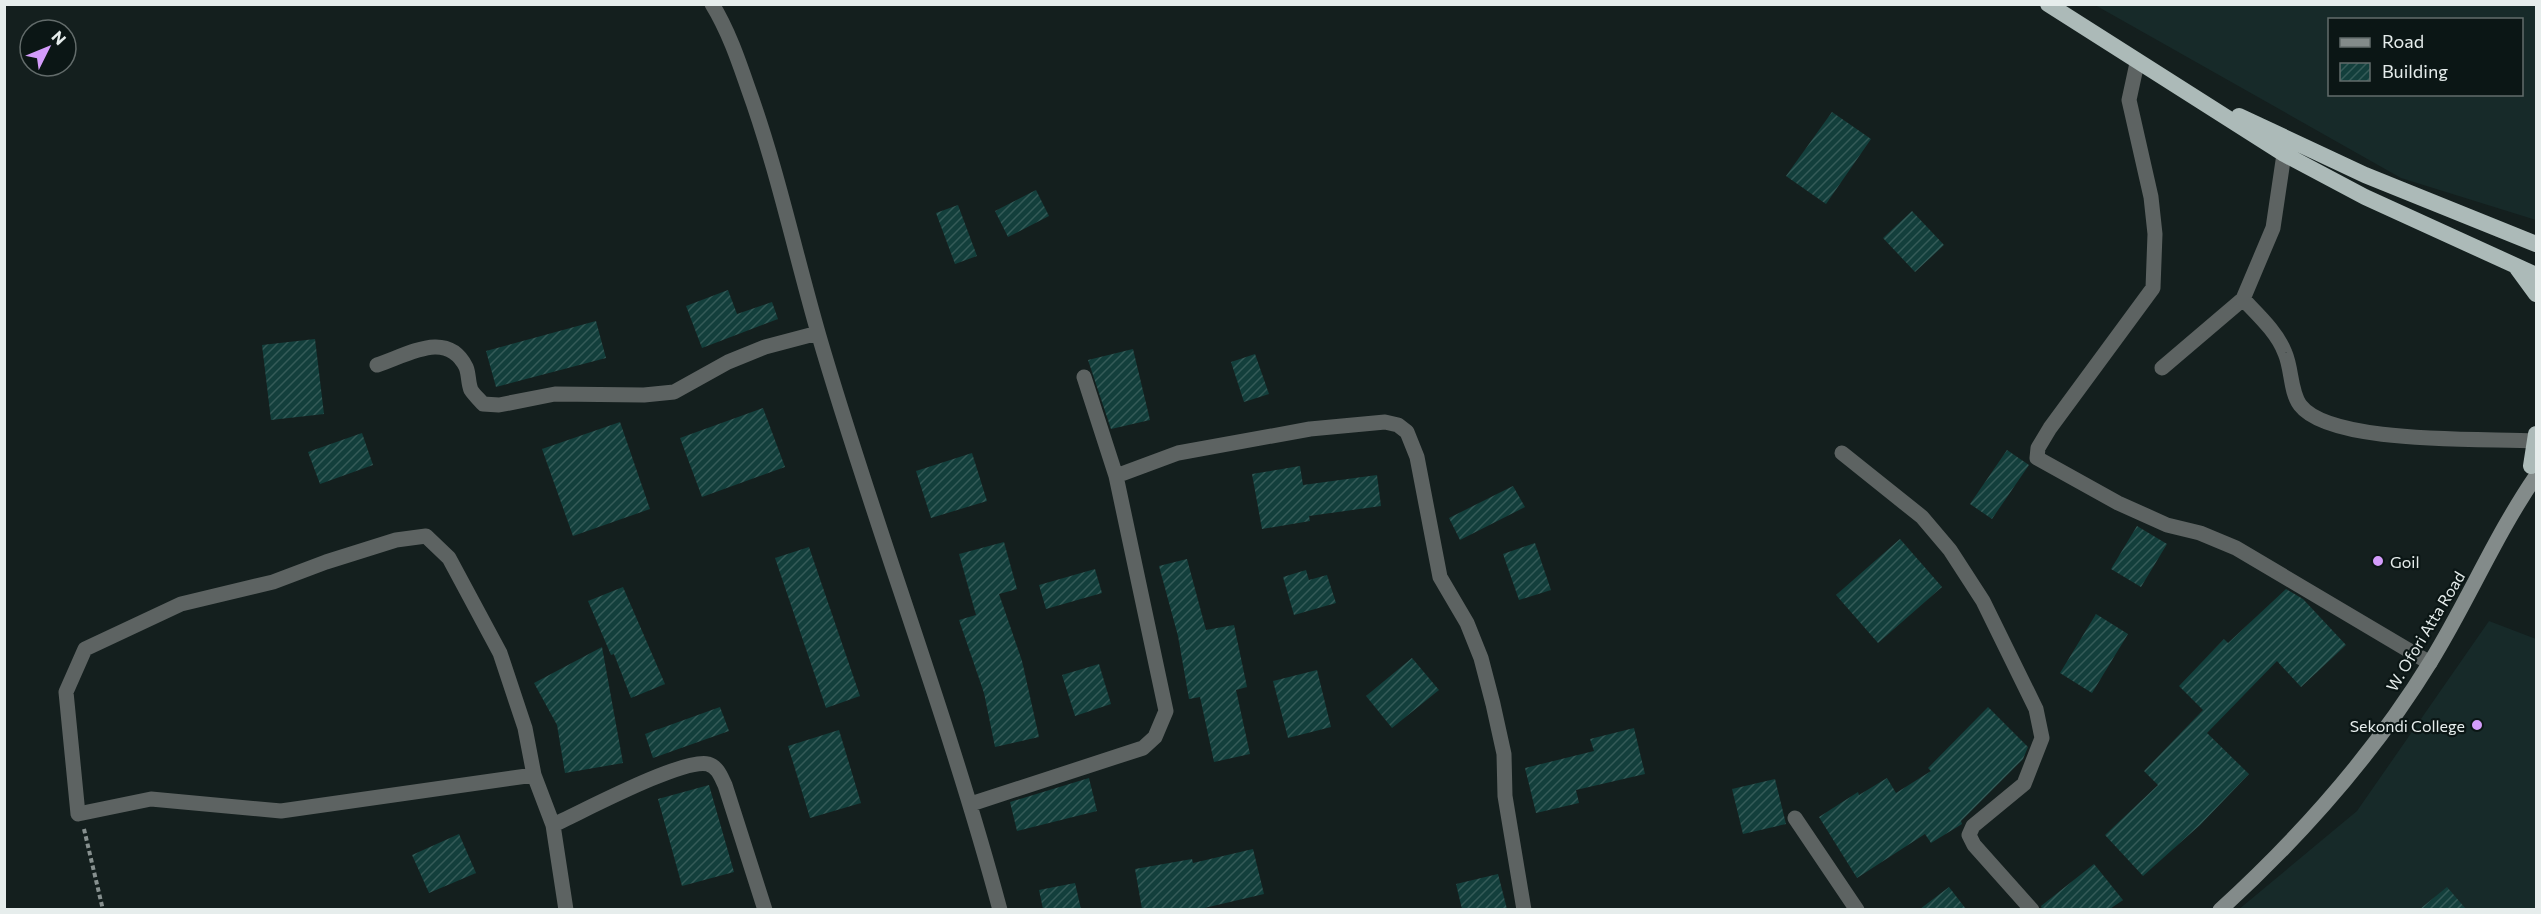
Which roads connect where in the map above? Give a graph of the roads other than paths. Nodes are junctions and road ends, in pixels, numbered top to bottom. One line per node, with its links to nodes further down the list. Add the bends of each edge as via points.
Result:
1 (712, 4): 11 (street, via 735,50 761,122)
2 (2048, 4): 3 (highway)
3 (2137, 63): 4 (highway); 18 (street, via 2129,100 2151,197 2155,234 2153,288 2050,428 2038,448 2037,458 2118,503 2235,548)
4 (2189, 94): 5 (highway); 6 (highway, via 2365,175)
5 (2284, 154): 7 (highway); 10 (street, via 2273,228)
6 (2536, 244)
7 (2517, 267): 8 (highway); 9 (highway)
8 (2536, 275)
9 (2536, 294)
10 (2243, 299): 13 (street); 16 (street, via 2285,351 2295,397 2312,417 2381,435)
11 (818, 333): 12 (street, via 765,347 674,392 644,395 555,394 500,405 483,404 471,390 459,353 446,346 432,346); 20 (street)
12 (377, 365)
13 (2163, 368)
14 (1084, 376): 17 (street)
15 (1842, 453): 28 (street, via 1922,517 1950,550 1983,601 2036,709 2042,738 2024,784 1973,826 1969,835)
16 (2535, 454): 18 (main road, W. Ofori Atta Road, via 2525,492)
17 (1116, 476): 20 (street, via 1166,711 1162,724 1143,748); 26 (street, via 1179,453 1310,429 1385,422 1407,432 1417,457 1440,577 1467,623 1481,658 1495,714 1504,754 1504,796)
18 (2430, 663): 29 (main road, W. Ofori Atta Road, via 2339,787)
19 (534, 776): 19 (street, via 525,728 500,653 449,558 426,536 396,540 273,582 182,604 85,649 66,692 78,814 151,799 280,811); 22 (street)
20 (971, 804): 25 (street)
21 (1796, 818): 27 (street)
22 (553, 825): 23 (street); 24 (street, via 671,772 710,764 725,785)
23 (566, 909)
24 (765, 909)
25 (1000, 909)
26 (1524, 909)
27 (1857, 909)
28 (2032, 909)
29 (2220, 909)

